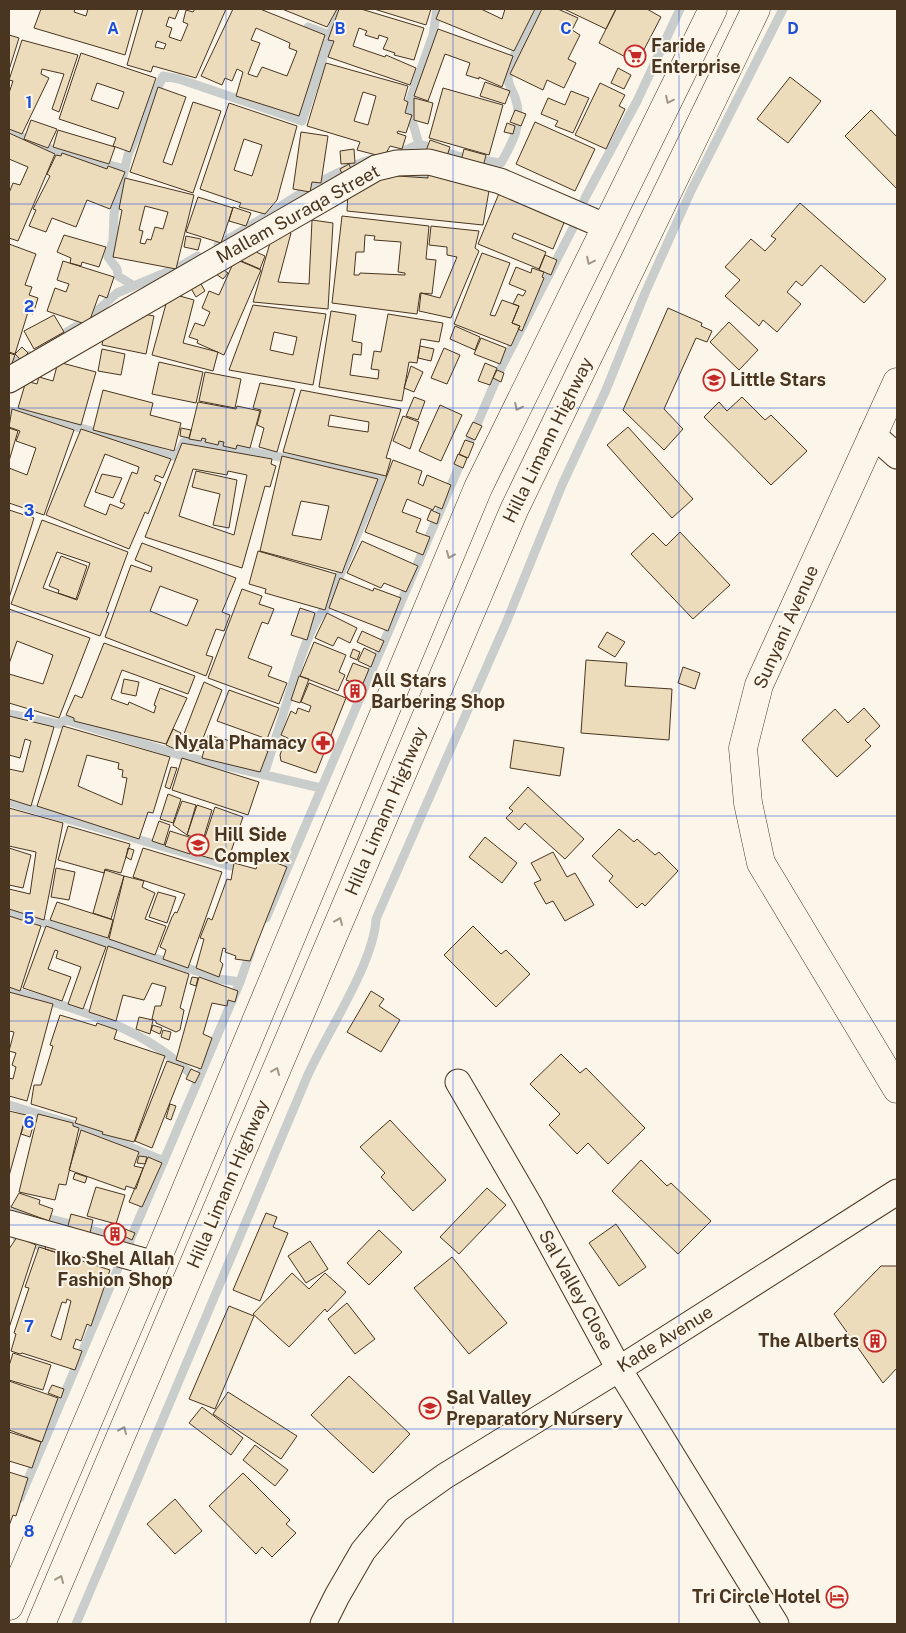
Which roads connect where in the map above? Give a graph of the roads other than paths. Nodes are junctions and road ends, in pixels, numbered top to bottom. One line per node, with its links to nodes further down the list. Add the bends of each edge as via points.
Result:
1 (713, 9): 3 (main road, Hilla Limann Highway, one-way to 3)
2 (756, 9): 15 (main road, Hilla Limann Highway, one-way to 2, via 514,510)
3 (607, 227): 4 (street, Mallam Suraqa Street, via 500,181 429,162 376,168); 12 (main road, Hilla Limann Highway, one-way to 12, via 478,488)
4 (9, 380)
5 (897, 382): 6 (main road, Sunyani Avenue)
6 (872, 434): 7 (street); 9 (main road, Sunyani Avenue, via 759,685 743,748 748,803 761,862)
7 (897, 456)
8 (458, 1082): 13 (street, Sal Valley Close)
9 (897, 1089)
10 (897, 1192): 13 (street, Kade Avenue)
11 (9, 1223): 12 (street)
12 (155, 1264): 14 (main road, Hilla Limann Highway)
13 (619, 1369): 16 (street, Kade Avenue, via 445,1476 398,1510 363,1551); 17 (street, Sal Valley Close)
14 (9, 1606)
15 (41, 1624)
16 (323, 1624)
17 (776, 1624)

